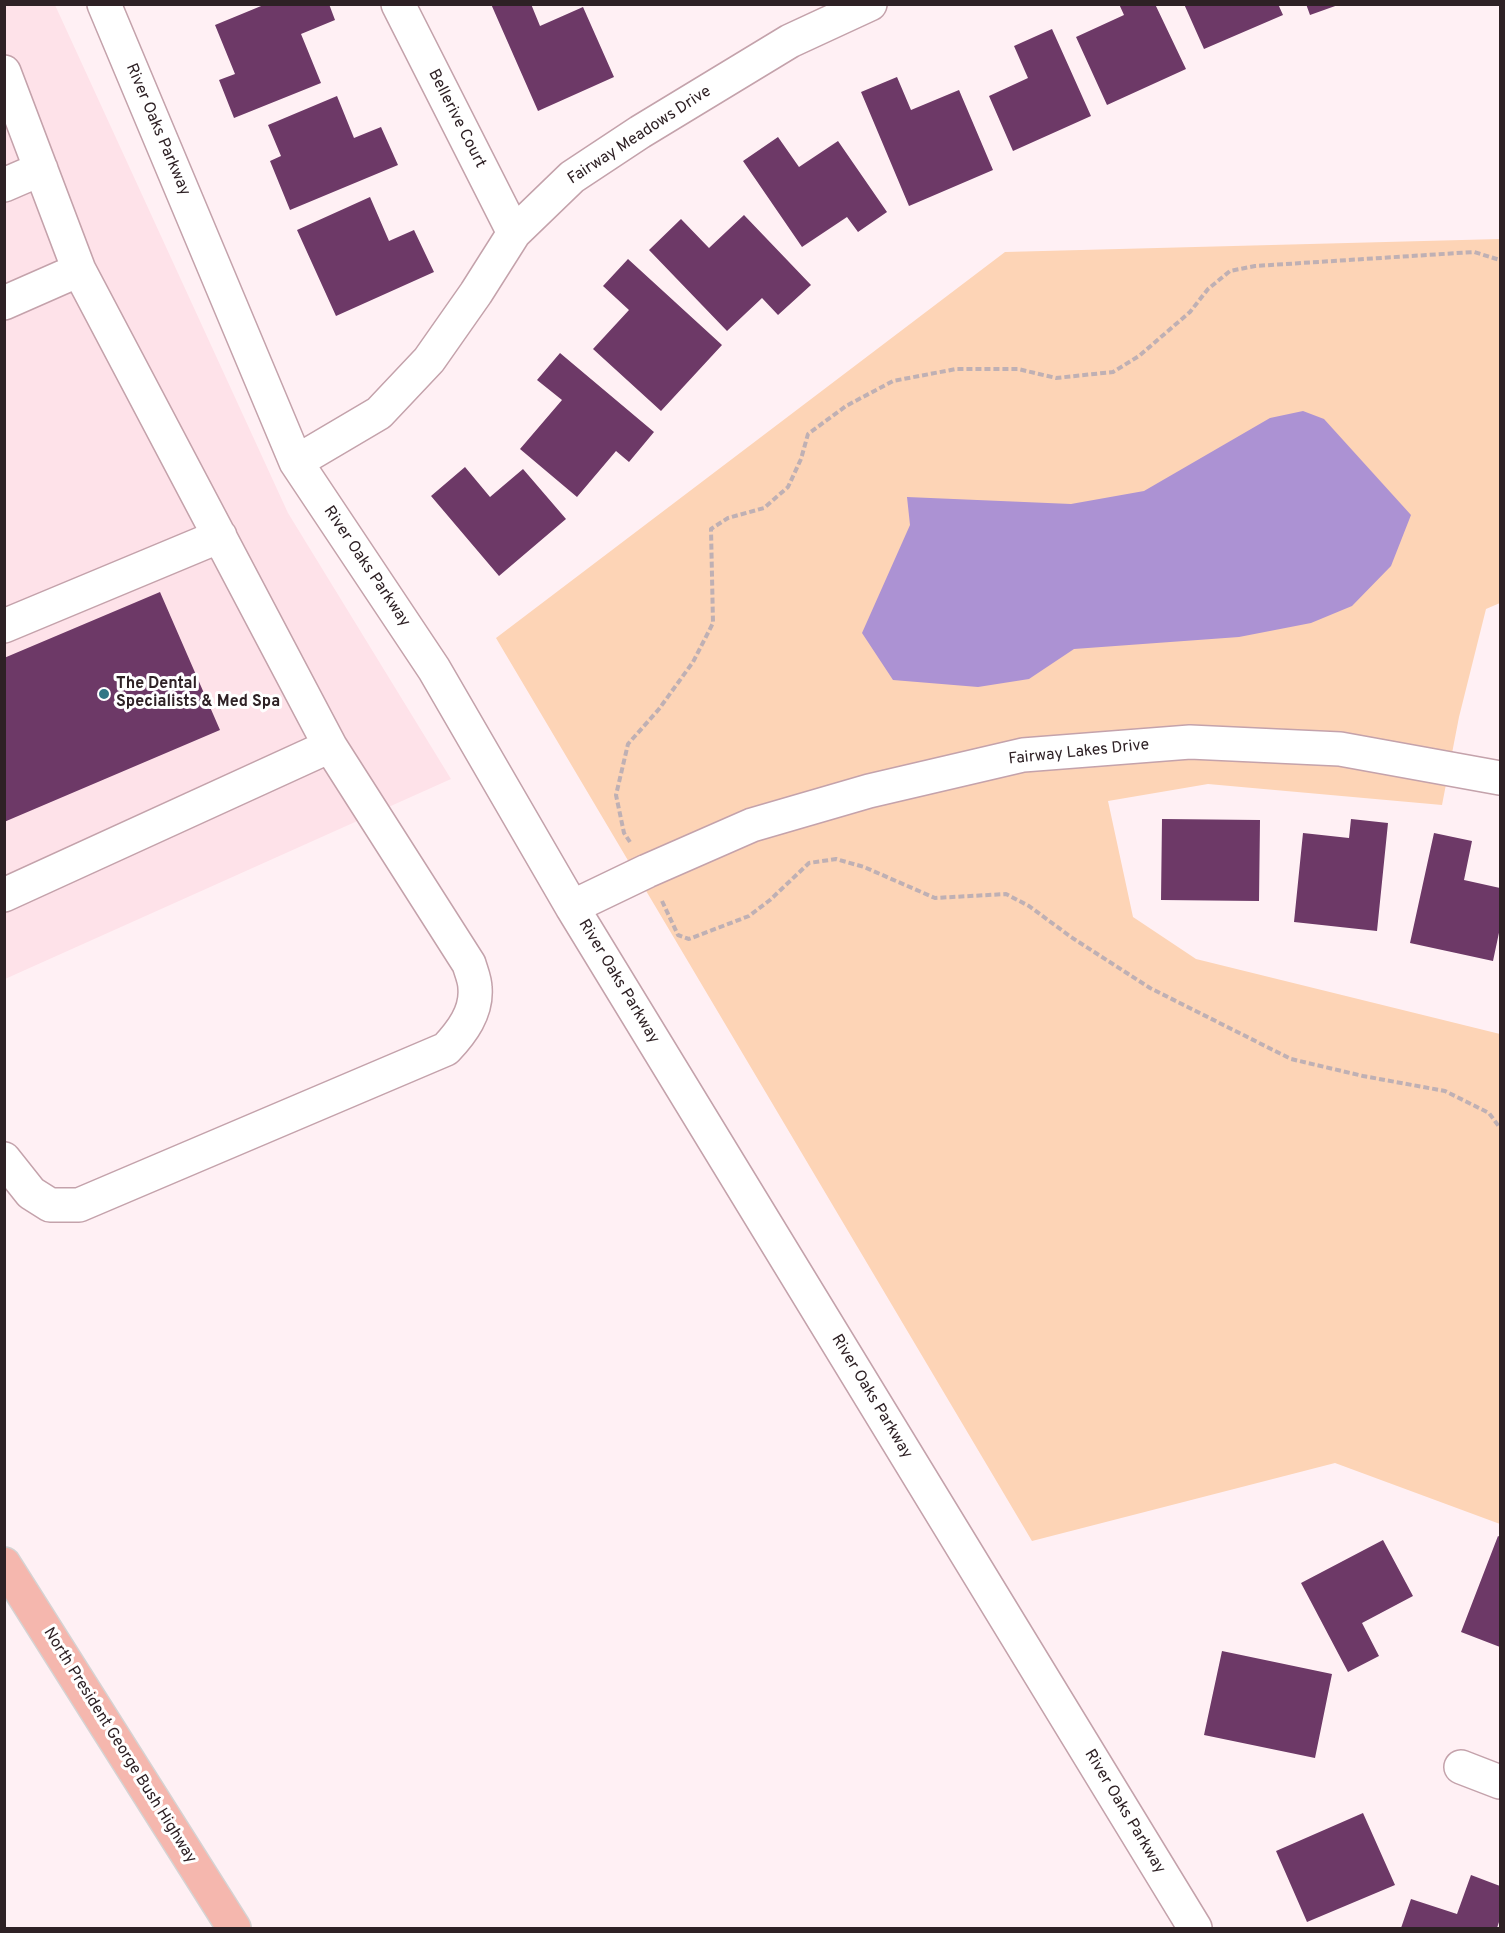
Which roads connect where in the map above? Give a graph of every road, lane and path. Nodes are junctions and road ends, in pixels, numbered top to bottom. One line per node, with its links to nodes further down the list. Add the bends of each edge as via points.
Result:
1 (104, 4): 11 (street, River Oaks Parkway)
2 (398, 4): 7 (street, Bellerive Court)
3 (870, 4): 7 (street, Fairway Meadows Drive, via 790,41 640,132 572,177)
4 (4, 72): 5 (street)
5 (41, 169): 6 (street); 9 (street)
6 (4, 185)
7 (514, 233): 11 (street, Fairway Meadows Drive, via 429,360 386,406)
8 (1500, 260): 16 (path, via 1474,252 1255,266 1230,271 1208,289 1190,312 1139,356 1113,372 1056,378 1018,369 956,369 893,381 846,406 808,434 788,487 764,508 728,518 711,529 713,623 693,662 628,744 616,795 624,833)
9 (78, 270): 10 (street); 12 (street)
10 (4, 303)
11 (296, 462): 18 (street, River Oaks Parkway, via 434,669)
12 (220, 536): 13 (street); 14 (street)
13 (4, 626)
14 (330, 746): 17 (street); 20 (street, via 469,964 476,987 473,1010 461,1033 446,1049 79,1205 50,1205 31,1193)
15 (1500, 778): 16 (street, Fairway Lakes Drive, via 1340,749 1190,742 1023,756 869,791 752,825)
16 (647, 871): 18 (street, Fairway Lakes Drive); 19 (path, via 678,935 689,939 749,916 809,863 836,859 935,898 1006,894 1150,988 1291,1059 1445,1091 1489,1113)
17 (4, 895)
18 (572, 907): 25 (street, River Oaks Parkway)
19 (1500, 1128)
20 (4, 1159)
21 (4, 1564): 24 (main road, North President George Bush Highway)
22 (1461, 1767): 23 (street)
23 (1500, 1782)
24 (234, 1929)
25 (1195, 1929)

